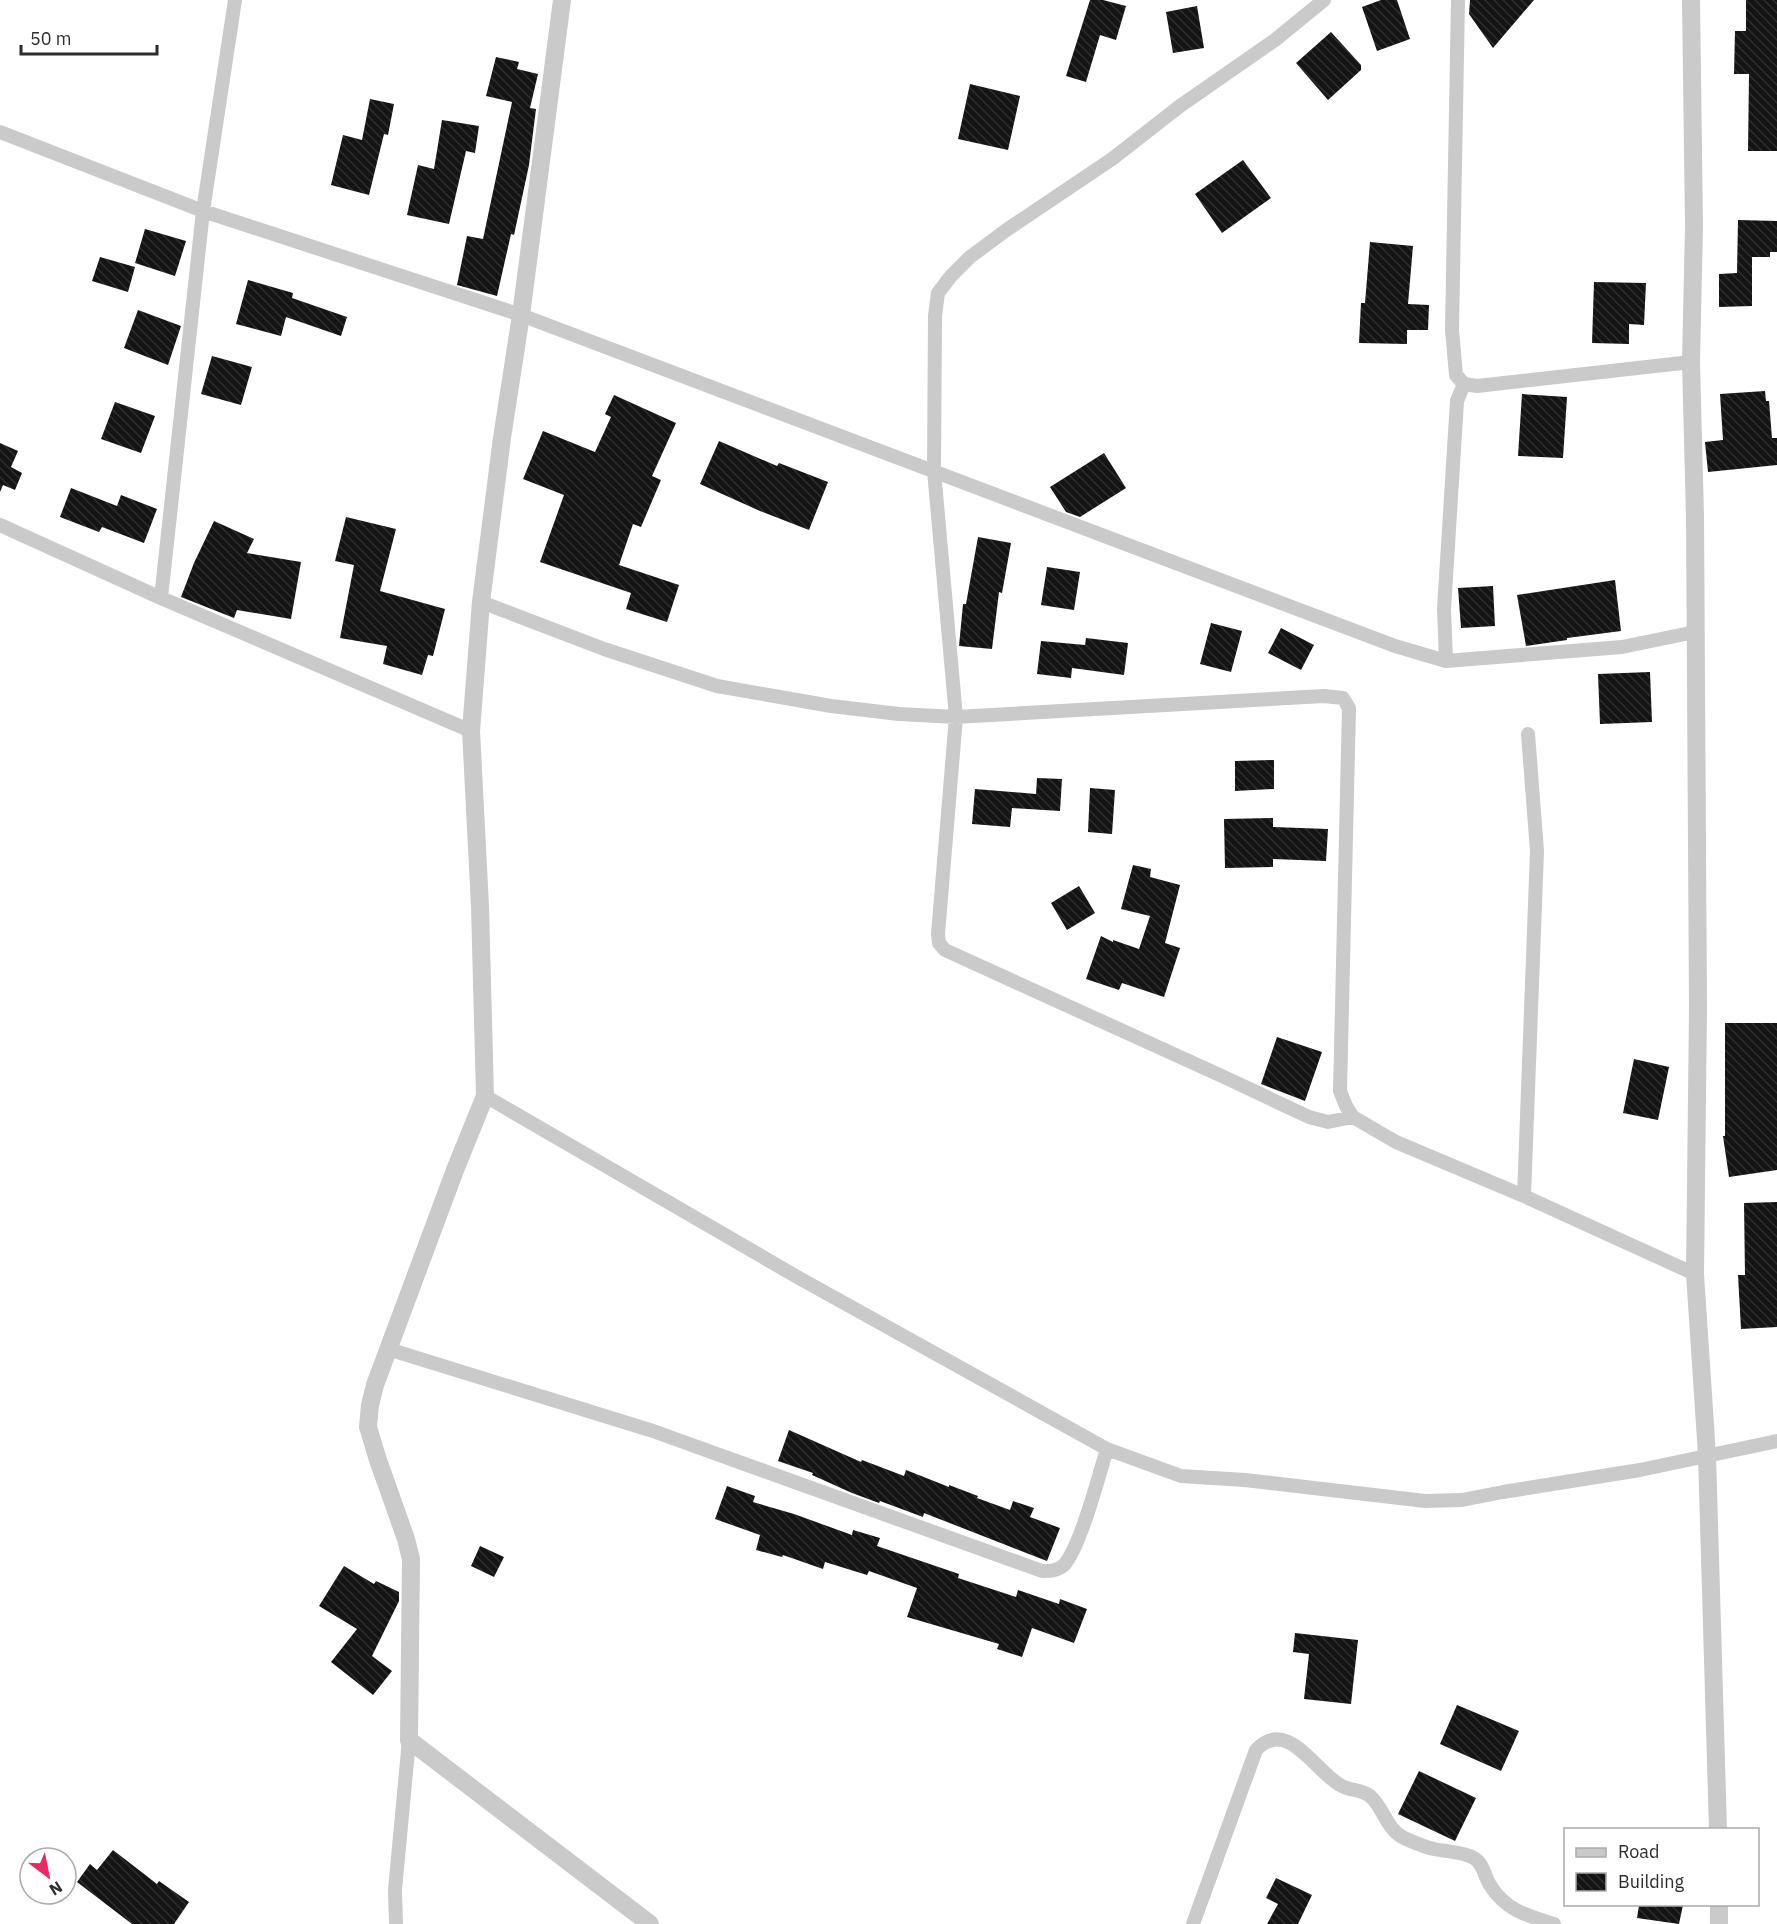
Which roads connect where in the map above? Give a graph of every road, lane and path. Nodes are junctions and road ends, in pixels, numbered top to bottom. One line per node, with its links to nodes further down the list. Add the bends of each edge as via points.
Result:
1 (235, 0): 7 (street)
2 (562, 0): 8 (street)
3 (1323, 0): 11 (street, via 1275,40 1112,159 1005,231 951,276 939,293 935,316)
4 (1458, 0): 10 (street, via 1452,330 1456,375)
5 (1691, 0): 9 (street)
6 (0, 132): 7 (street)
7 (203, 212): 8 (street); 13 (street)
8 (521, 315): 11 (street); 14 (street)
9 (1691, 362): 10 (street, via 1477,386); 15 (street)
10 (1464, 384): 16 (street, via 1456,413 1444,609)
11 (934, 471): 16 (street, via 1395,646); 17 (street)
12 (0, 525): 13 (street)
13 (161, 598): 18 (street)
14 (481, 602): 17 (street, via 604,649 717,686 831,706); 18 (street)
15 (1695, 632): 16 (street, via 1622,648); 23 (street)
16 (1446, 661)
17 (956, 717): 21 (street, via 938,934 945,950 1309,1117 1328,1122); 21 (street, via 1324,696 1347,702 1340,1091)
18 (471, 731): 20 (street)
19 (1528, 734): 22 (street, via 1537,851)
20 (485, 1096): 24 (street); 26 (street, via 799,1278)
21 (1353, 1117): 22 (street, via 1396,1142)
22 (1524, 1196): 23 (street)
23 (1695, 1274): 27 (street)
24 (388, 1349): 26 (street, via 653,1431 1042,1571 1058,1570 1071,1556); 28 (street, via 375,1385 368,1426 411,1559)
25 (1777, 1442): 27 (street)
26 (1107, 1449): 27 (street, via 1180,1476 1425,1501 1462,1500)
27 (1707, 1455): 29 (street)
28 (409, 1740): 32 (street, via 395,1890); 33 (street)
29 (1718, 1828)
30 (1719, 1906): 36 (street)
31 (1521, 1919): 34 (street, via 1500,1899 1477,1860 1403,1838 1388,1824 1369,1795 1340,1785 1290,1742 1277,1737 1256,1750); 35 (street)
32 (396, 1924)
33 (650, 1924)
34 (1193, 1924)
35 (1554, 1924)
36 (1719, 1924)

